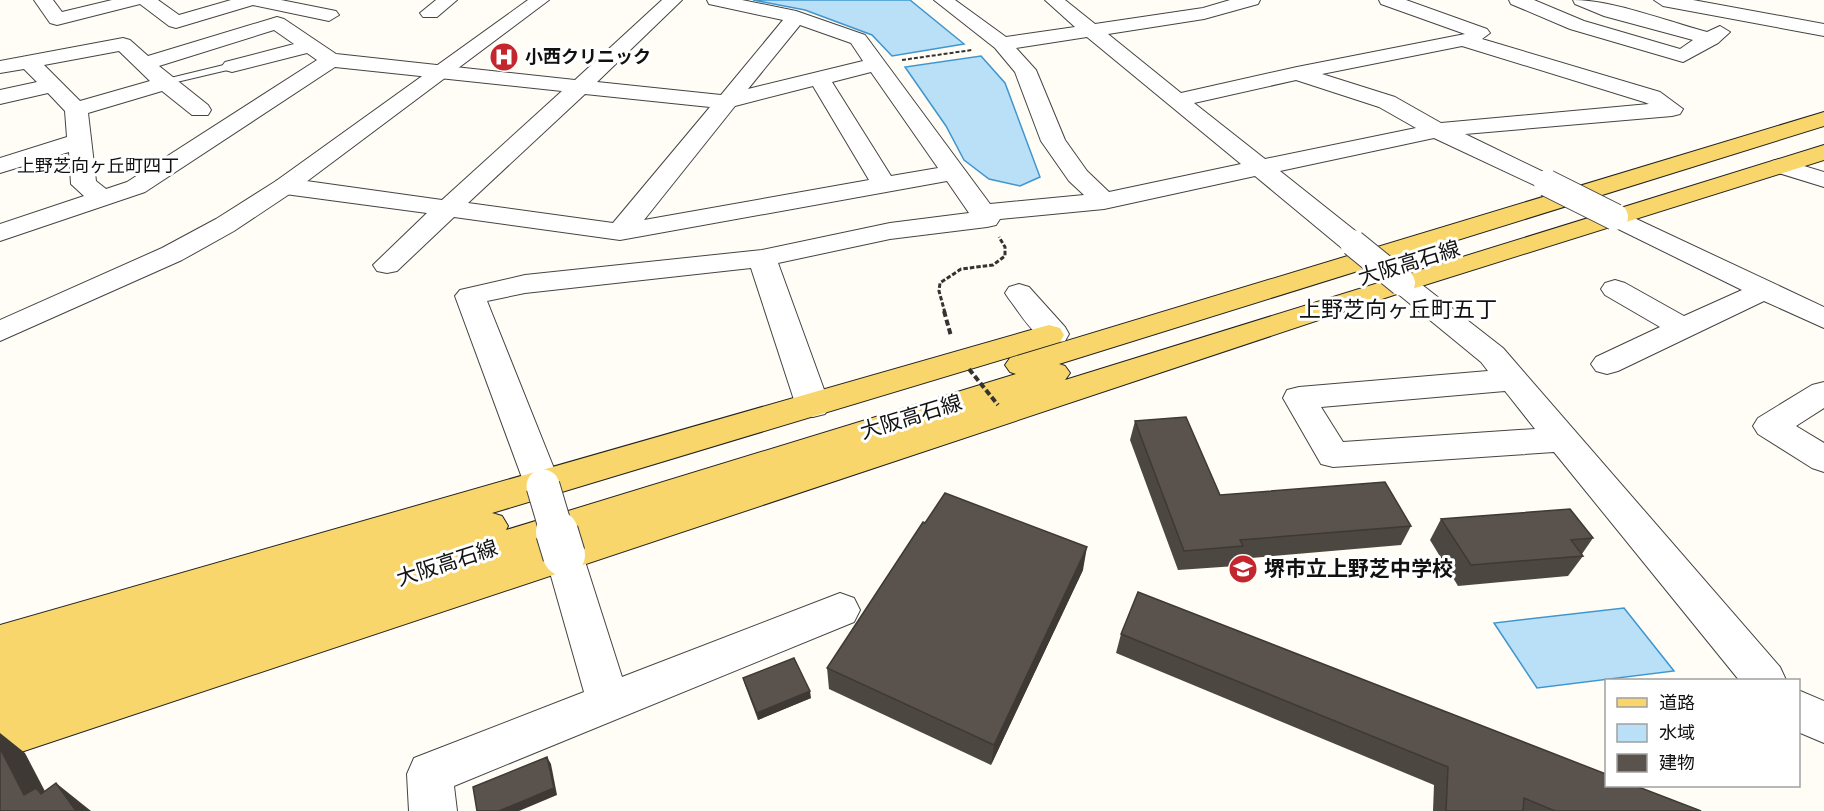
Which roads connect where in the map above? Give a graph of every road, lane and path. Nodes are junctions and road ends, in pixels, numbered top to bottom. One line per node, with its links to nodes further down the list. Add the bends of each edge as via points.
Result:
1 (43, 0): 22 (street)
2 (135, 0): 22 (street)
3 (146, 0): 4 (street, via 176,22)
4 (252, 0): 18 (street)
5 (448, 0): 19 (street)
6 (540, 0): 37 (street)
7 (673, 0): 42 (street)
8 (716, 0): 21 (street)
9 (943, 0): 28 (street)
10 (1054, 0): 24 (street)
11 (1251, 0): 24 (street, via 1204,13)
12 (1389, 0): 27 (street, via 1480,33)
13 (1518, 0): 14 (street, via 1577,25 1683,56 1715,36 1611,12)
14 (1582, 0)
15 (1663, 0): 17 (street)
16 (1763, 0): 17 (street)
17 (1722, 11): 25 (street)
18 (307, 12): 20 (street); 23 (street)
19 (430, 13)
20 (328, 15)
21 (796, 17): 34 (street, via 858,39); 45 (street)
22 (57, 19): 26 (street)
23 (277, 23): 29 (street); 33 (street)
24 (1091, 30): 28 (street); 44 (street)
25 (1824, 30)
26 (71, 40)
27 (1463, 40): 38 (street); 50 (street, via 1537,54 1652,97 1672,109)
28 (1002, 44): 31 (path); 63 (street, via 1025,70 1053,141 1078,176)
29 (309, 46): 30 (street); 35 (street)
30 (331, 60): 37 (street); 62 (street, via 136,187)
31 (899, 61)
32 (29, 62): 33 (street, via 123,44); 36 (street); 41 (street)
33 (144, 64): 40 (street)
34 (877, 64): 39 (street); 57 (street)
35 (232, 66): 40 (lane)
36 (0, 68)
37 (440, 71): 42 (street); 61 (street)
38 (1298, 74): 44 (street); 50 (street, via 1387,102)
39 (819, 78): 45 (street); 60 (street)
40 (165, 82): 47 (street); 48 (street)
41 (50, 86): 43 (street); 47 (street)
42 (579, 87): 45 (street); 64 (street)
43 (0, 98)
44 (1178, 100): 56 (street)
45 (724, 102): 67 (street)
46 (1824, 102): 59 (main road)
47 (76, 109): 52 (street)
48 (200, 110)
49 (1824, 119): 92 (main road, 大阪高石線)
50 (1437, 130): 56 (street); 59 (street)
51 (1824, 137): 95 (main road, 大阪高石線, via 707,480)
52 (77, 142): 54 (street); 62 (street, via 84,184)
53 (1824, 152): 55 (main road)
54 (0, 166)
55 (1780, 166): 58 (street); 66 (main road)
56 (1263, 168): 63 (street); 69 (street)
57 (952, 173): 60 (street); 65 (street)
58 (1824, 180)
59 (1546, 183): 66 (street, bridge); 69 (main road)
60 (884, 185): 67 (street)
61 (285, 186): 64 (street); 78 (street, via 172,254)
62 (104, 199): 68 (street)
63 (1104, 201): 65 (street)
64 (451, 207): 67 (street); 71 (street)
65 (985, 216): 70 (street); 81 (path, via 1005,247 1005,256 993,265 961,269 940,283 955,349)
66 (1615, 218): 72 (main road); 74 (street)
67 (620, 232)
68 (0, 233)
69 (1353, 243): 72 (street, bridge); 79 (main road)
70 (762, 258): 85 (street); 88 (street, via 525,284 470,296)
71 (387, 265)
72 (1402, 283): 82 (street, via 1492,355); 89 (main road)
73 (1615, 289): 77 (street)
74 (1764, 290): 76 (street); 77 (street)
75 (1019, 293): 79 (street)
76 (1824, 319)
77 (1683, 328): 80 (street)
78 (0, 331)
79 (1054, 334): 81 (main road)
80 (1607, 364)
81 (966, 365): 84 (path, bridge); 85 (main road)
82 (1513, 380): 86 (street); 86 (street, via 1299,398 1333,455)
83 (1824, 393): 87 (street, via 1770,426)
84 (998, 405)
85 (813, 406): 88 (main road)
86 (1562, 439): 93 (street)
87 (1824, 459)
88 (543, 486): 89 (street, bridge); 91 (main road, via 434,514)
89 (564, 555): 94 (street); 98 (main road)
90 (840, 610): 94 (street)
91 (0, 643)
92 (0, 675)
93 (1763, 679)
94 (609, 703): 99 (street, via 430,774)
95 (0, 707)
96 (1800, 711): 97 (street)
97 (1824, 723)
98 (0, 738)
99 (433, 811)

